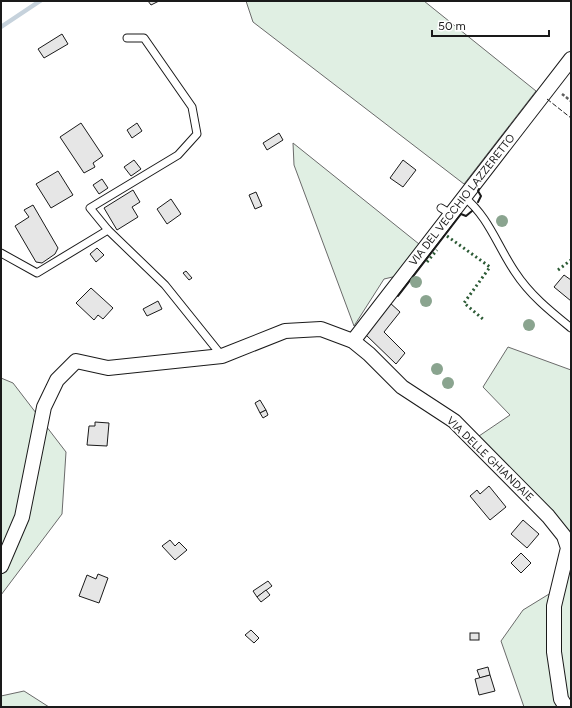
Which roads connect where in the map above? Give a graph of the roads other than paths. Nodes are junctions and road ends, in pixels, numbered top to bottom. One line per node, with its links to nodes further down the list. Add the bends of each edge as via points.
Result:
1 (127, 38): 4 (lane, via 144,38 192,107 197,134 178,155 90,208)
2 (571, 59): 3 (street, VIA DEL VECCHIO LAZZERETTO)
3 (464, 197): 6 (lane, via 475,206 515,273 536,300); 7 (street, VIA DEL VECCHIO LAZZERETTO, via 446,211)
4 (108, 230): 5 (lane, via 37,273); 8 (lane, via 165,285)
5 (1, 253)
6 (571, 328)
7 (353, 341): 8 (street, VIA DELLE GHIANDAIE, via 321,329 285,330); 10 (street, VIA DELLE GHIANDAIE, via 402,387 454,421 548,516 564,536 568,548 554,606 554,652 561,699)
8 (222, 356): 9 (street, VIA DELLE GHIANDAIE, via 108,368 76,361 57,380 44,407 22,517)
9 (1, 566)
10 (566, 707)

